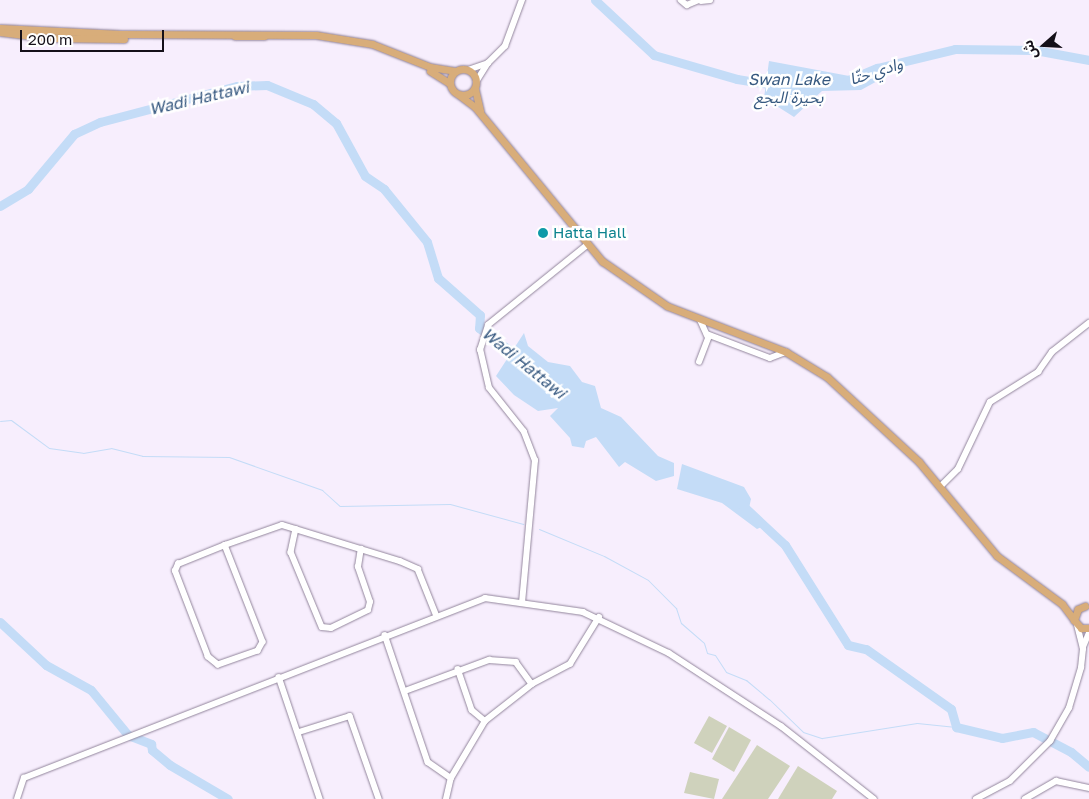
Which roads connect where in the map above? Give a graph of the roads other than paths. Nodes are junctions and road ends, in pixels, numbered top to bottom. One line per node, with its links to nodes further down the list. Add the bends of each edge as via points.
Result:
1 (522, 0): 7 (street, via 514,30)
2 (681, 0): 4 (street, via 688,5)
3 (710, 0): 4 (street)
4 (700, 1)
5 (0, 28): 9 (main road, via 121,34 316,35 372,44 430,67)
6 (0, 32): 10 (main road, via 75,40 314,39 381,52)
7 (488, 63): 8 (street); 11 (street)
8 (468, 70): 9 (main road); 11 (main road)
9 (455, 71): 10 (main road)
10 (449, 83): 12 (main road)
11 (475, 85): 12 (main road); 13 (main road)
12 (459, 96): 13 (main road)
13 (482, 116): 14 (main road)
14 (585, 243): 15 (main road, via 649,296); 24 (street, via 488,325 480,350 489,388 524,432 535,461)
15 (700, 320): 17 (street); 18 (main road)
16 (1089, 322): 20 (street, via 1052,352 1038,372 990,402 958,469)
17 (707, 334): 18 (street, via 770,358); 19 (street)
18 (786, 352): 20 (main road, via 860,403)
19 (699, 362)
20 (940, 487): 25 (main road, via 998,556)
21 (296, 529): 22 (street, via 277,525); 23 (street); 23 (street, via 291,552 322,627 331,628 368,610 370,602 358,567)
22 (225, 545): 22 (street, via 178,564 175,570 208,657 218,665 258,651 263,642)
23 (362, 549): 27 (street, via 418,569)
24 (522, 602): 27 (street, via 477,599); 28 (street)
25 (1062, 604): 26 (main road); 29 (main road)
26 (1087, 606): 29 (main road, via 1078,609)
27 (436, 614): 32 (street)
28 (599, 617): 36 (street, via 570,664); 48 (street, via 731,691)
29 (1075, 621): 30 (main road); 33 (street)
30 (1089, 628)
31 (1089, 633): 33 (street)
32 (386, 635): 35 (street); 37 (street)
33 (1083, 649): 49 (street, via 1069,708 1050,741 1010,780)
34 (458, 669): 36 (street, via 478,662 509,660 522,667); 37 (street); 38 (street, via 472,710)
35 (279, 677): 39 (street); 42 (street, via 24,778)
36 (532, 684): 38 (street)
37 (405, 691): 40 (street, via 432,769)
38 (485, 721): 40 (street)
39 (298, 732): 45 (street); 46 (street, via 350,716)
40 (451, 778): 47 (street)
41 (1089, 788): 50 (street, via 1056,781)
42 (17, 791): 43 (street); 44 (street)
43 (13, 799)
44 (17, 799)
45 (320, 799)
46 (379, 799)
47 (446, 799)
48 (874, 799)
49 (977, 799)
50 (1025, 799)

